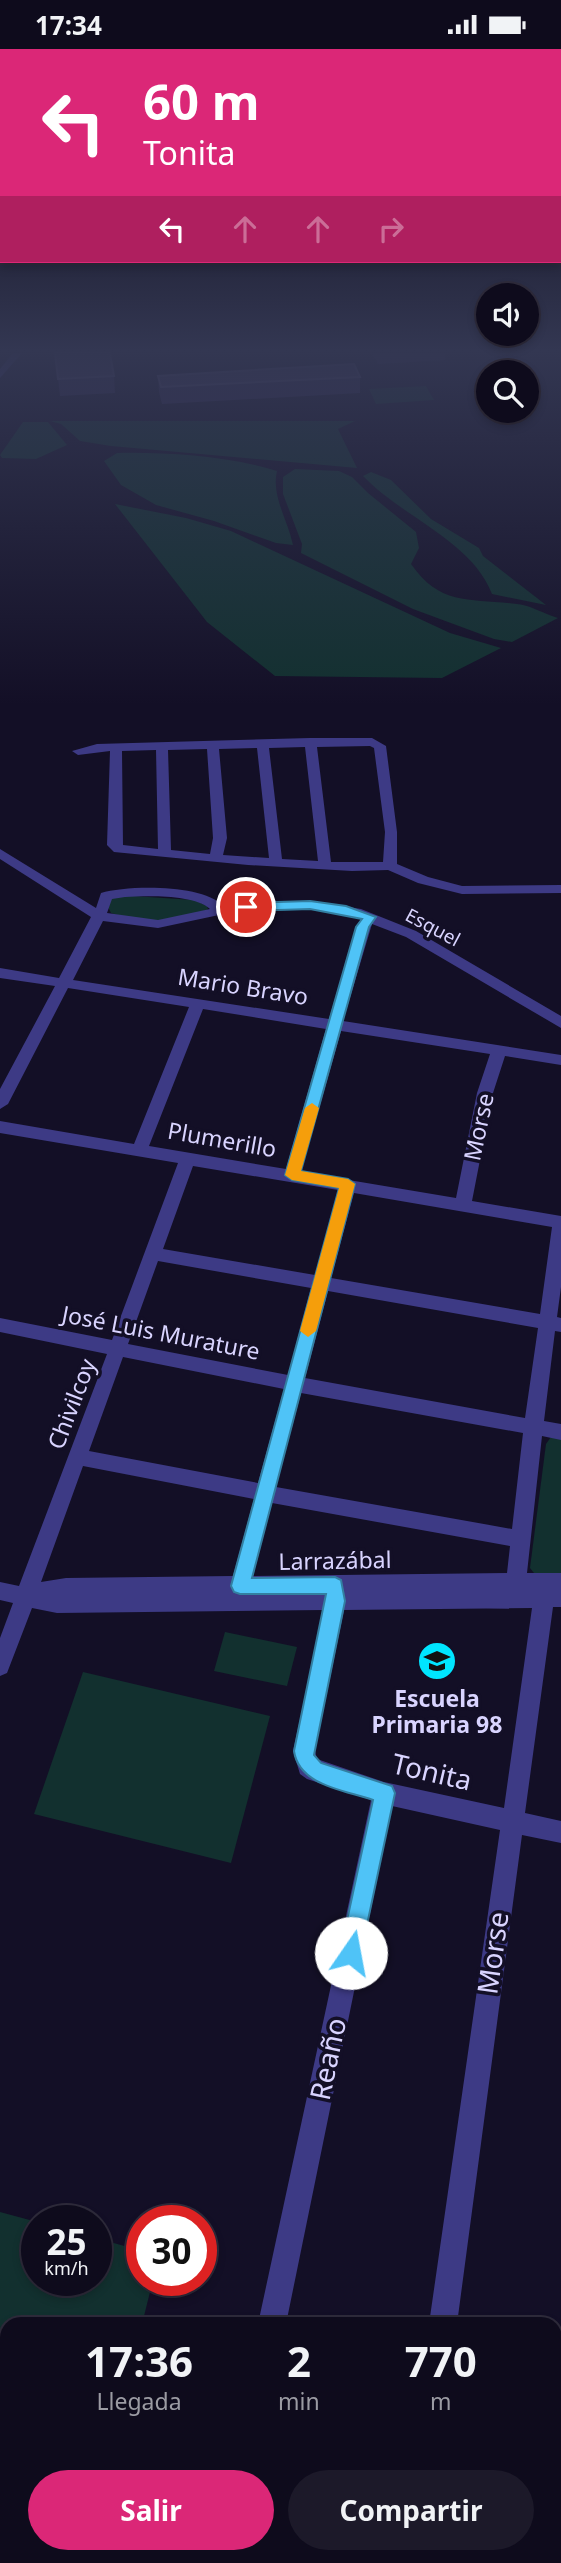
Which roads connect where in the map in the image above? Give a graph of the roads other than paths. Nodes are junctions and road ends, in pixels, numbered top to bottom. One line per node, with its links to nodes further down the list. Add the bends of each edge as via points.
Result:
1 (310, 741): 2 (street); 11 (street); 12 (street, via 363,740 380,746 391,832)
2 (262, 743): 3 (street); 10 (street)
3 (214, 745): 4 (street); 9 (street, via 220,838)
4 (162, 746): 5 (street); 8 (street)
5 (116, 748): 6 (street); 8 (street, via 114,845)
6 (78, 751)
7 (0, 853): 15 (street, Esquel)
8 (165, 853): 9 (street)
9 (216, 857): 10 (street)
10 (276, 861): 11 (street)
11 (325, 865): 12 (street)
12 (390, 866): 13 (street, via 462,890)
13 (561, 889)
14 (219, 911): 15 (street, Esquel, via 150,925); 15 (street, via 202,898 117,892 106,896); 16 (street, Esquel, via 294,904)
15 (99, 916): 18 (street)
16 (370, 917): 20 (street, Esquel, via 411,934); 21 (street, via 363,927)
17 (0, 973): 18 (street, Mario Bravo)
18 (63, 982): 19 (street, Mario Bravo); 24 (street)
19 (198, 1003): 21 (street, Mario Bravo); 26 (street)
20 (561, 1023)
21 (336, 1025): 22 (street, Mario Bravo); 28 (street)
22 (499, 1051): 23 (street, Mario Bravo); 30 (street, Morse, via 485,1093)
23 (561, 1060)
24 (0, 1104)
25 (0, 1127): 26 (street, Plumerillo)
26 (140, 1149): 27 (street, Plumerillo)
27 (188, 1158): 28 (street, Plumerillo); 32 (street, Chivilcoy)
28 (292, 1175): 29 (street, Plumerillo)
29 (348, 1184): 30 (street, Plumerillo); 33 (street)
30 (463, 1204): 31 (street, Plumerillo)
31 (561, 1222): 34 (street)
32 (154, 1254): 33 (street); 36 (street, Chivilcoy)
33 (320, 1284): 34 (street); 37 (street)
34 (555, 1324): 38 (street)
35 (0, 1325): 36 (street, José Luis Murature)
36 (118, 1350): 37 (street, José Luis Murature); 40 (street, Chivilcoy)
37 (294, 1384): 38 (street, José Luis Murature); 41 (street)
38 (534, 1427): 39 (street, José Luis Murature); 42 (street)
39 (561, 1432)
40 (78, 1457): 41 (street); 48 (street, Chivilcoy)
41 (265, 1491): 42 (street, via 408,1522); 44 (street)
42 (520, 1539): 43 (street)
43 (516, 1582): 45 (street, Larrazábal); 47 (street, Larrazábal)
44 (240, 1586): 47 (street, Larrazábal); 48 (street, Larrazábal, via 50,1588)
45 (552, 1590): 47 (street, Larrazábal); 51 (street, Morse)
46 (0, 1591): 48 (street, Larrazábal)
47 (335, 1593): 48 (street, Larrazábal, via 77,1604); 50 (street, Tonita, via 305,1759 315,1770)
48 (26, 1597): 49 (street, Chivilcoy)
49 (0, 1666)
50 (384, 1793): 51 (street, Tonita); 53 (street, Reaño)
51 (511, 1821): 52 (street, Tonita); 54 (street, Morse)
52 (561, 1832)
53 (273, 2317)
54 (444, 2317)

